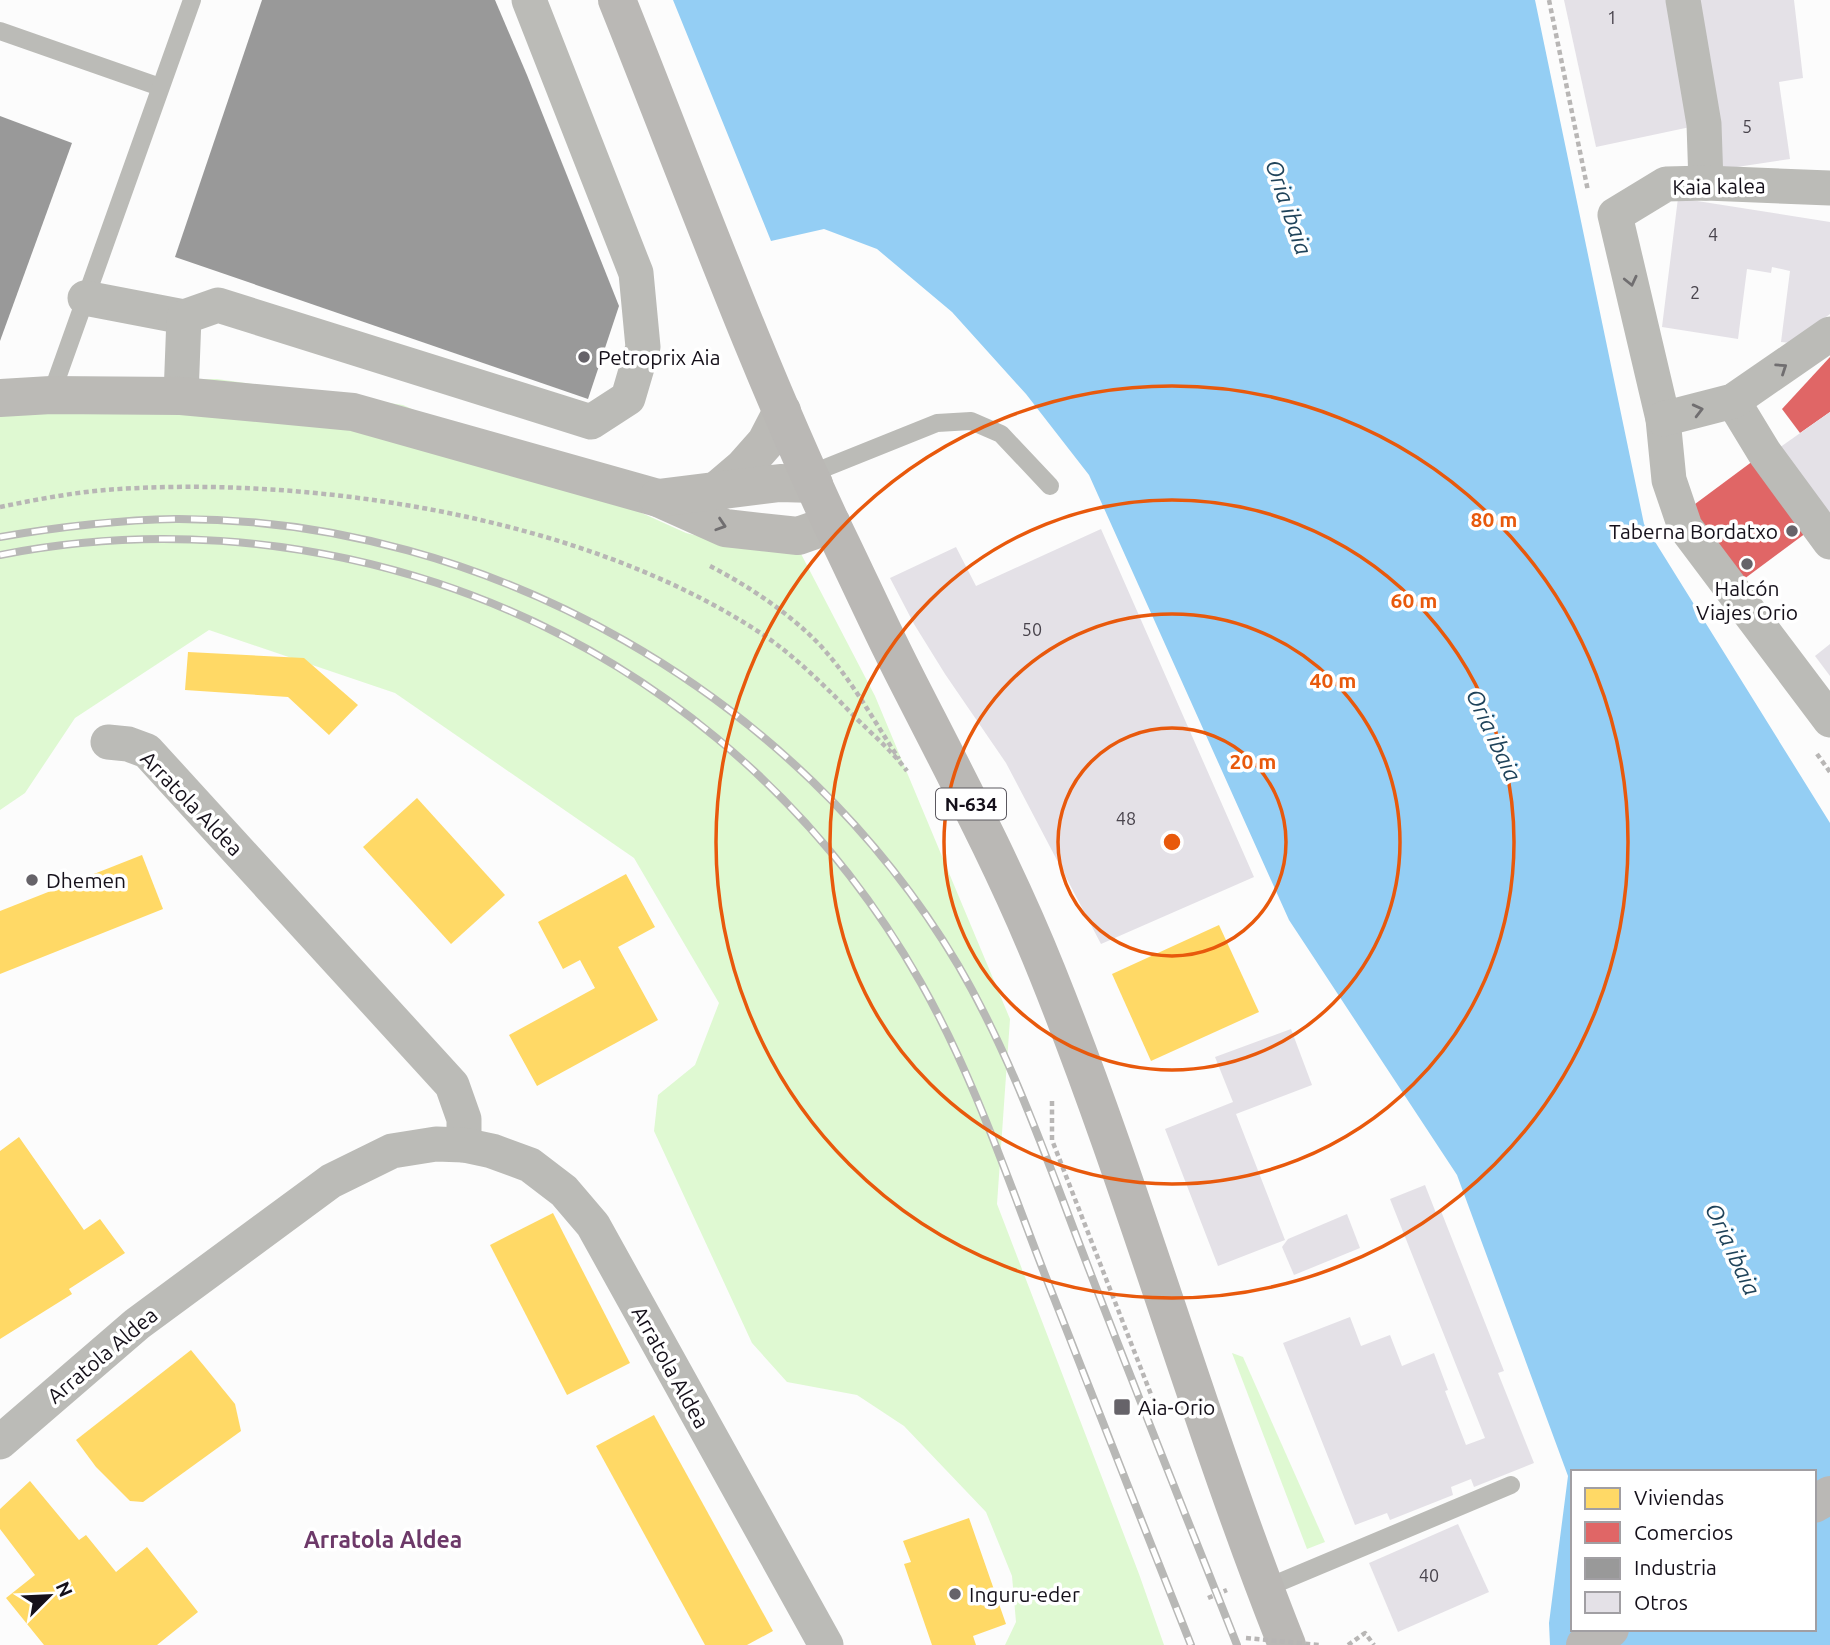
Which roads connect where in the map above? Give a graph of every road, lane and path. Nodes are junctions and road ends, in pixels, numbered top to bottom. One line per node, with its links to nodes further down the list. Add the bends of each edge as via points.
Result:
1 (192, 0): 7 (lane)
2 (529, 0): 12 (street, via 636,273 643,347 628,398 591,422 218,305)
3 (617, 0): 18 (highway, N-634)
4 (1549, 0): 10 (path)
5 (1683, 0): 8 (street, via 1704,124)
6 (0, 31): 7 (lane)
7 (160, 87): 11 (lane)
8 (1706, 183): 9 (street, Kaia kalea); 10 (street, Kaia kalea, via 1666,184)
9 (1830, 188)
10 (1602, 204): 19 (street, one-way to 19)
11 (85, 298): 12 (street); 14 (lane)
12 (184, 317): 15 (street)
13 (1830, 334): 17 (street, one-way to 13)
14 (51, 395): 15 (street); 16 (street)
15 (181, 396): 23 (street, via 353,412)
16 (0, 398)
17 (1733, 401): 19 (street, one-way to 17); 26 (street)
18 (782, 411): 20 (highway, N-634); 22 (street, via 766,442)
19 (1663, 419): 28 (street, via 1669,480 1685,527)
20 (812, 479): 21 (lane, via 937,423 971,421 1001,434); 22 (street); 25 (highway, N-634)
21 (1050, 486)
22 (716, 491): 23 (street)
23 (659, 498): 25 (street, one-way to 25, via 724,528 798,536)
24 (0, 507): 30 (path, via 103,490 228,488 371,498 487,522 581,548 687,590 767,637 837,698)
25 (832, 524): 37 (highway, N-634, via 986,833 1048,972)
26 (1830, 542)
27 (706, 564): 30 (path, via 743,583 812,637 847,678)
28 (1830, 720)
29 (108, 742): 33 (street, Arratola Aldea, via 146,751 405,1031 452,1085 464,1119)
30 (905, 768): 31 (path)
31 (912, 779)
32 (1052, 1093): 34 (path, via 1052,1140)
33 (464, 1144): 35 (street, Arratola Aldea, via 392,1151 331,1181 137,1324); 42 (street, Arratola Aldea, via 530,1165 564,1191 593,1225)
34 (1161, 1419)
35 (0, 1442)
36 (1511, 1485): 37 (lane)
37 (1265, 1588): 43 (highway, N-634)
38 (1228, 1590): 39 (path)
39 (1208, 1598)
40 (1607, 1631): 47 (highway)
41 (1246, 1638): 44 (path, bridge)
42 (826, 1645)
43 (1287, 1645)
44 (1319, 1645)
45 (1349, 1645): 46 (path, via 1365,1633)
46 (1374, 1645)
47 (1585, 1645)

